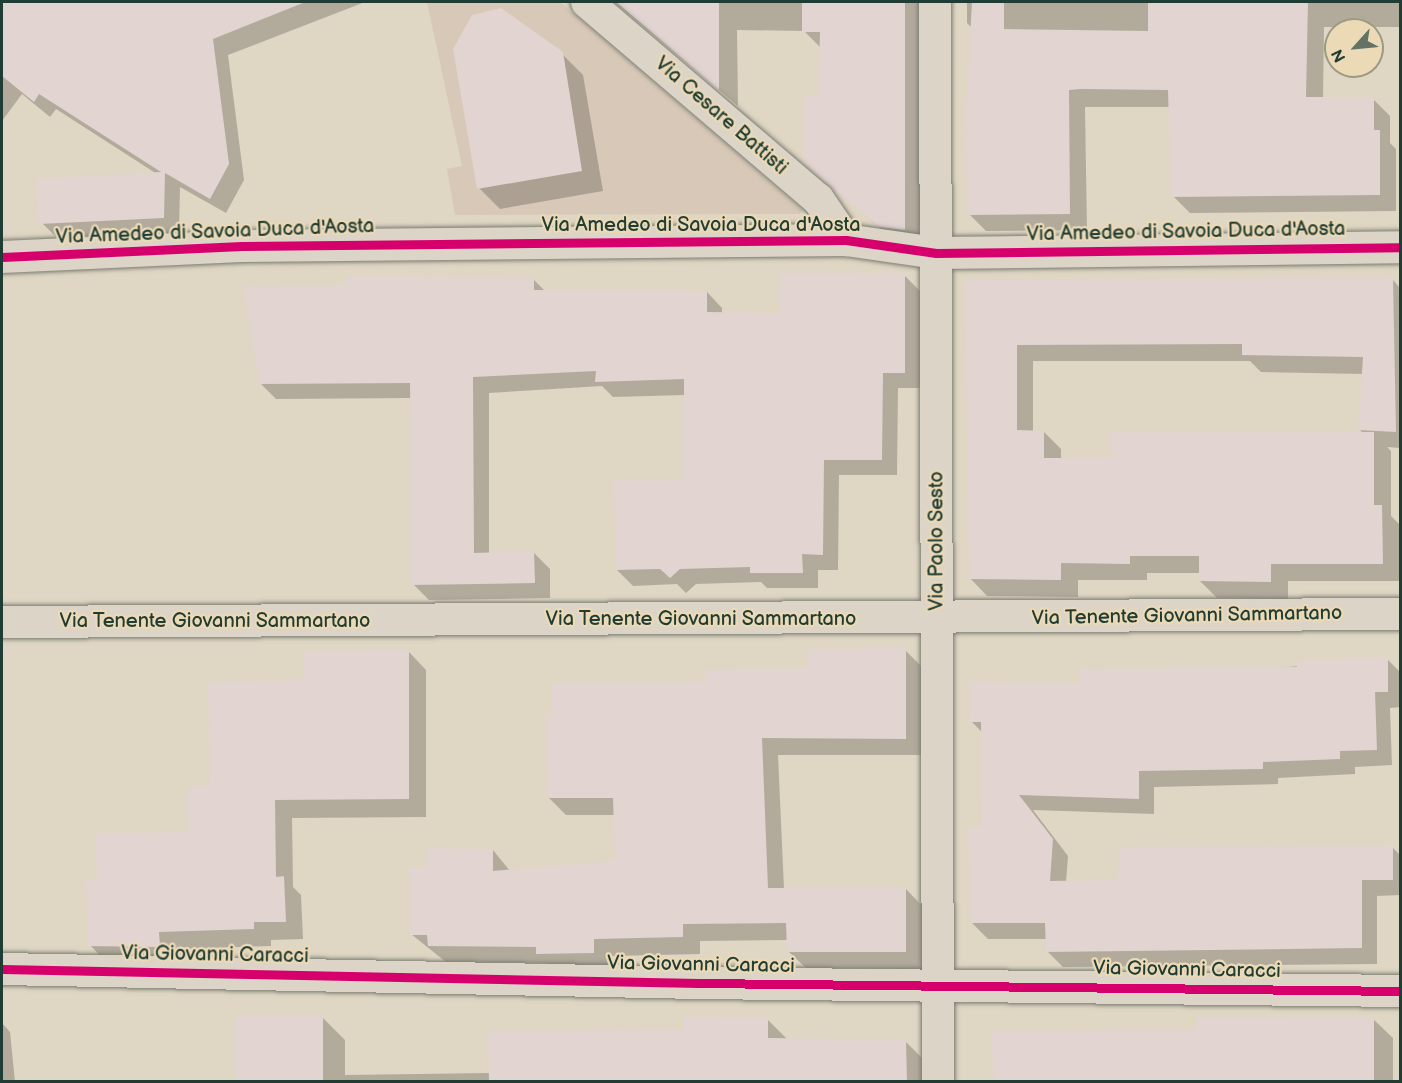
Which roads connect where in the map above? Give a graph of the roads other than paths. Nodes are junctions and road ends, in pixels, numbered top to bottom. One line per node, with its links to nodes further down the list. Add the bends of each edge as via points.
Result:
1 (587, 2): 3 (street, Via Cesare Battisti, via 818,199)
2 (935, 2): 5 (street, Via Paolo Sesto)
3 (846, 240): 5 (street, Via Amedeo di Savoia Duca d'Aosta); 6 (street, Via Amedeo di Savoia Duca d'Aosta, via 242,246)
4 (1401, 247): 5 (street, Via Amedeo di Savoia Duca d'Aosta)
5 (936, 253): 8 (street, Via Paolo Sesto)
6 (2, 257)
7 (1401, 614): 8 (street, Via Tenente Giovanni Sammartano)
8 (938, 618): 9 (street, Via Tenente Giovanni Sammartano); 11 (street, Via Paolo Sesto)
9 (2, 622)
10 (2, 969): 11 (street, Via Giovanni Caracci)
11 (938, 986): 12 (street, Via Giovanni Caracci); 13 (street, Via Paolo Sesto)
12 (1401, 991)
13 (938, 1082)

